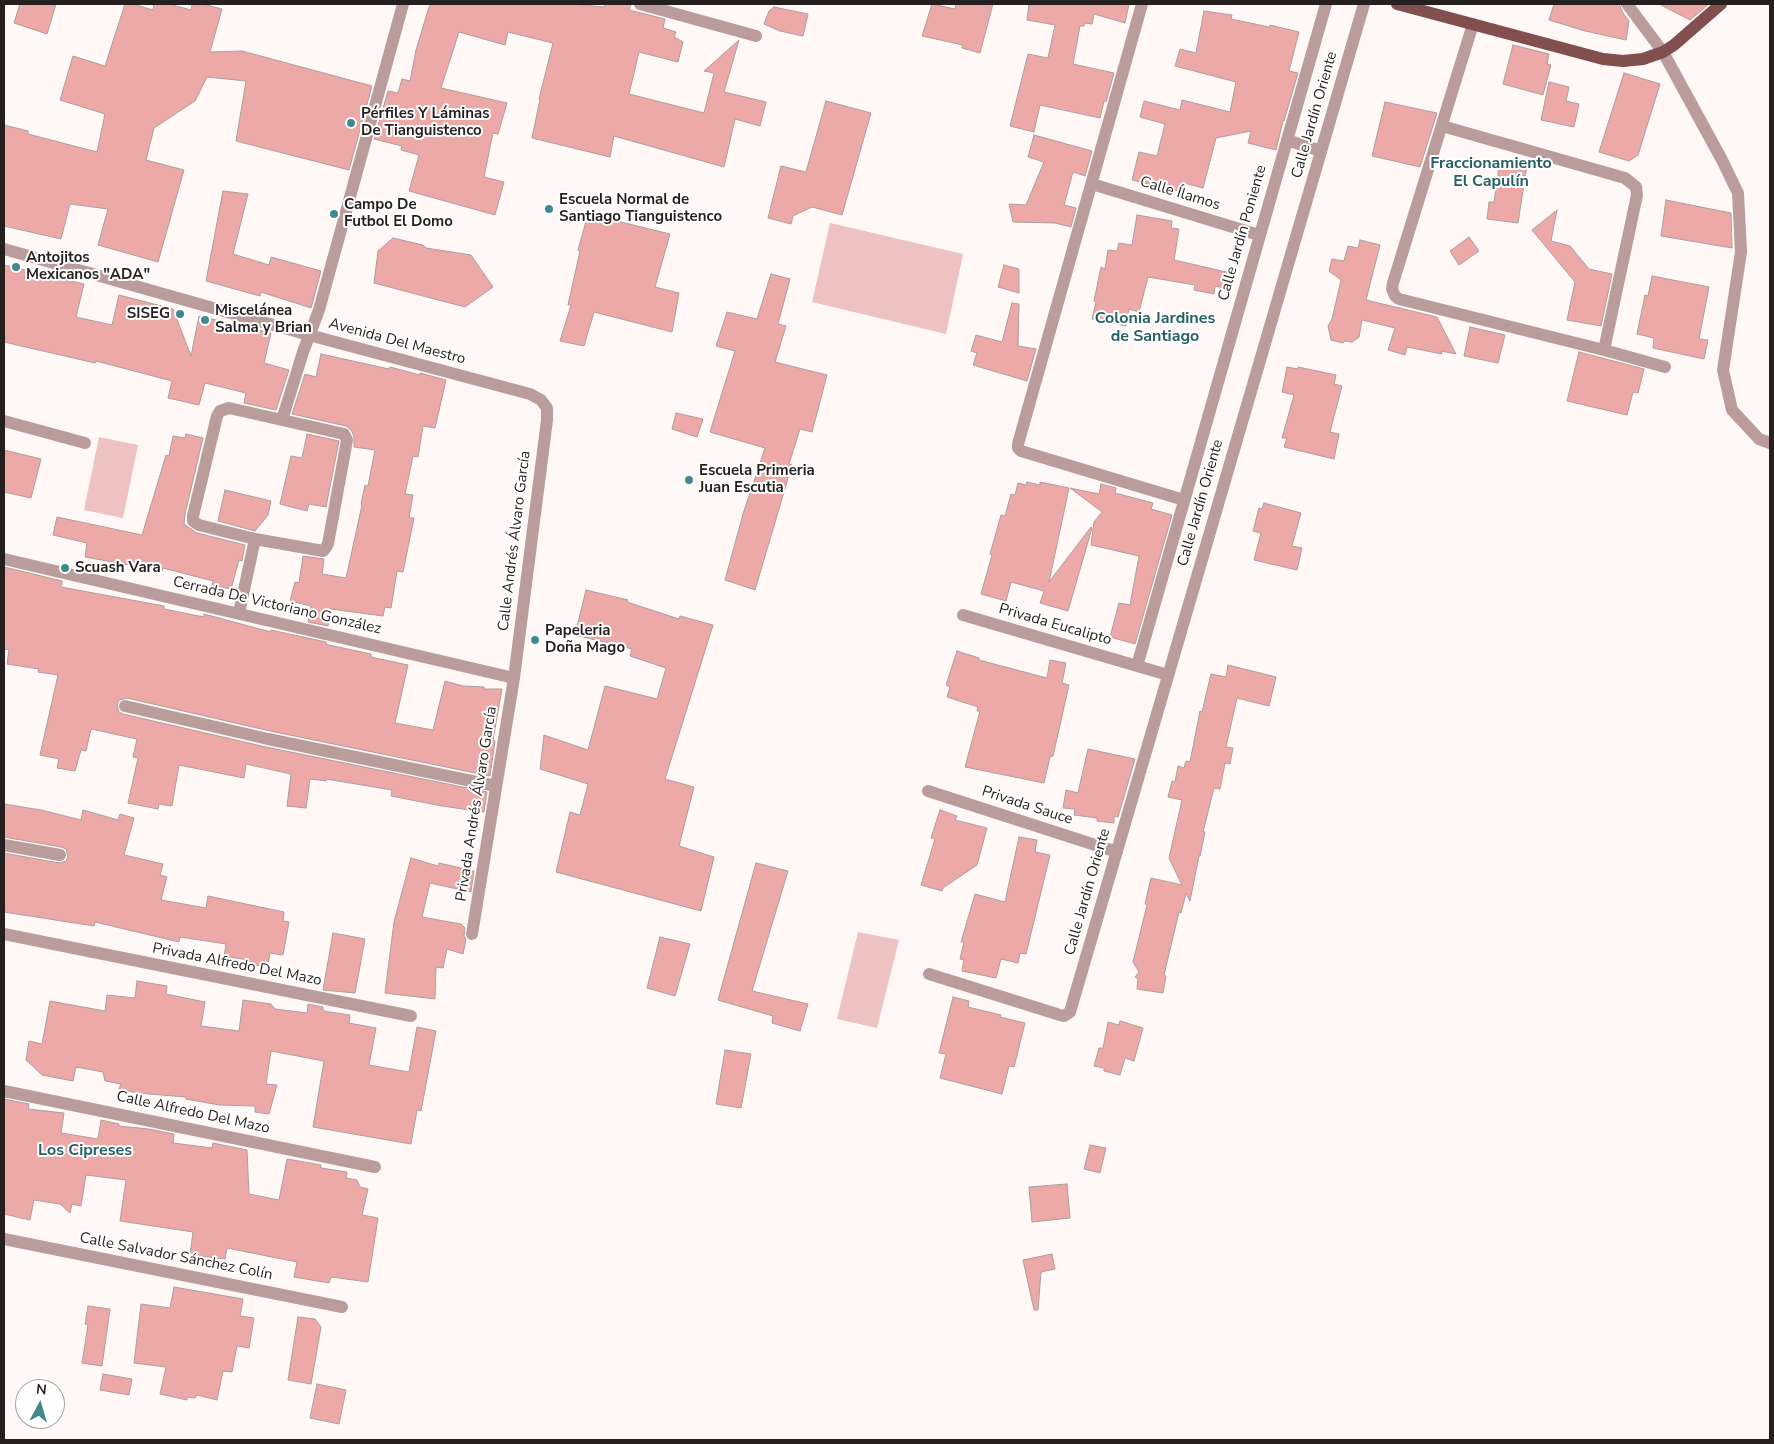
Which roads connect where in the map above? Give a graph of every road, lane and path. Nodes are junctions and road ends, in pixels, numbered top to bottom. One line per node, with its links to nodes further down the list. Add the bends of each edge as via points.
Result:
1 (403, 4): 20 (street, via 319,310)
2 (640, 4): 10 (street)
3 (694, 4): 10 (street)
4 (1142, 4): 17 (street)
5 (1326, 4): 15 (street, Calle Jardín Poniente)
6 (1364, 4): 16 (street, Calle Jardín Oriente)
7 (1397, 4): 11 (main road)
8 (1627, 4): 13 (street)
9 (1721, 4): 13 (main road)
10 (691, 17): 12 (street)
11 (1472, 24): 13 (main road, via 1603,59 1636,60); 14 (street)
12 (756, 36)
13 (1662, 52): 27 (street, via 1738,193 1741,252 1724,370 1732,410 1759,439)
14 (1442, 126): 21 (street, via 1625,178 1636,188 1638,195); 21 (street, via 1393,283 1394,296)
15 (1287, 140): 16 (street); 18 (street, Calle Jardín Poniente)
16 (1321, 151): 34 (street, Calle Jardín Oriente)
17 (1092, 184): 18 (street, Calle Ílamos); 28 (street, via 1018,444 1021,451)
18 (1259, 236): 28 (street, Calle Jardín Poniente)
19 (4, 249): 20 (street, Avenida Del Maestro)
20 (309, 335): 23 (street, Avenida Del Maestro, via 530,394); 25 (street)
21 (1604, 350): 22 (street)
22 (1665, 367)
23 (547, 408): 35 (street, Calle Andrés Álvaro García)
24 (4, 420): 26 (street)
25 (282, 420): 29 (street, via 229,408 220,411 193,516 193,521 199,525); 29 (street, via 341,433 346,437 328,544 323,551)
26 (85, 443)
27 (1770, 443)
28 (1184, 500): 33 (street, Calle Jardín Poniente)
29 (255, 539): 31 (street)
30 (4, 560): 31 (street, Cerrada De Victoriano González)
31 (239, 613): 35 (street, Cerrada De Victoriano González)
32 (963, 615): 33 (street, Privada Eucalipto)
33 (1137, 666): 34 (street, Privada Eucalipto)
34 (1168, 675): 40 (street, Calle Jardín Oriente)
35 (514, 678): 37 (street, Privada Andrés Álvaro García)
36 (125, 706): 37 (street)
37 (496, 786): 43 (street, Privada Andrés Álvaro García)
38 (928, 791): 40 (street, Privada Sauce)
39 (4, 845): 41 (street)
40 (1116, 852): 44 (street, Calle Jardín Oriente, via 1070,1012 1064,1016)
41 (60, 855)
42 (4, 934): 45 (street, Privada Alfredo Del Mazo)
43 (472, 934)
44 (929, 974)
45 (411, 1016)
46 (4, 1091): 47 (street, Calle Alfredo Del Mazo)
47 (375, 1167)
48 (4, 1239): 49 (street, Calle Salvador Sánchez Colín)
49 (342, 1307)

